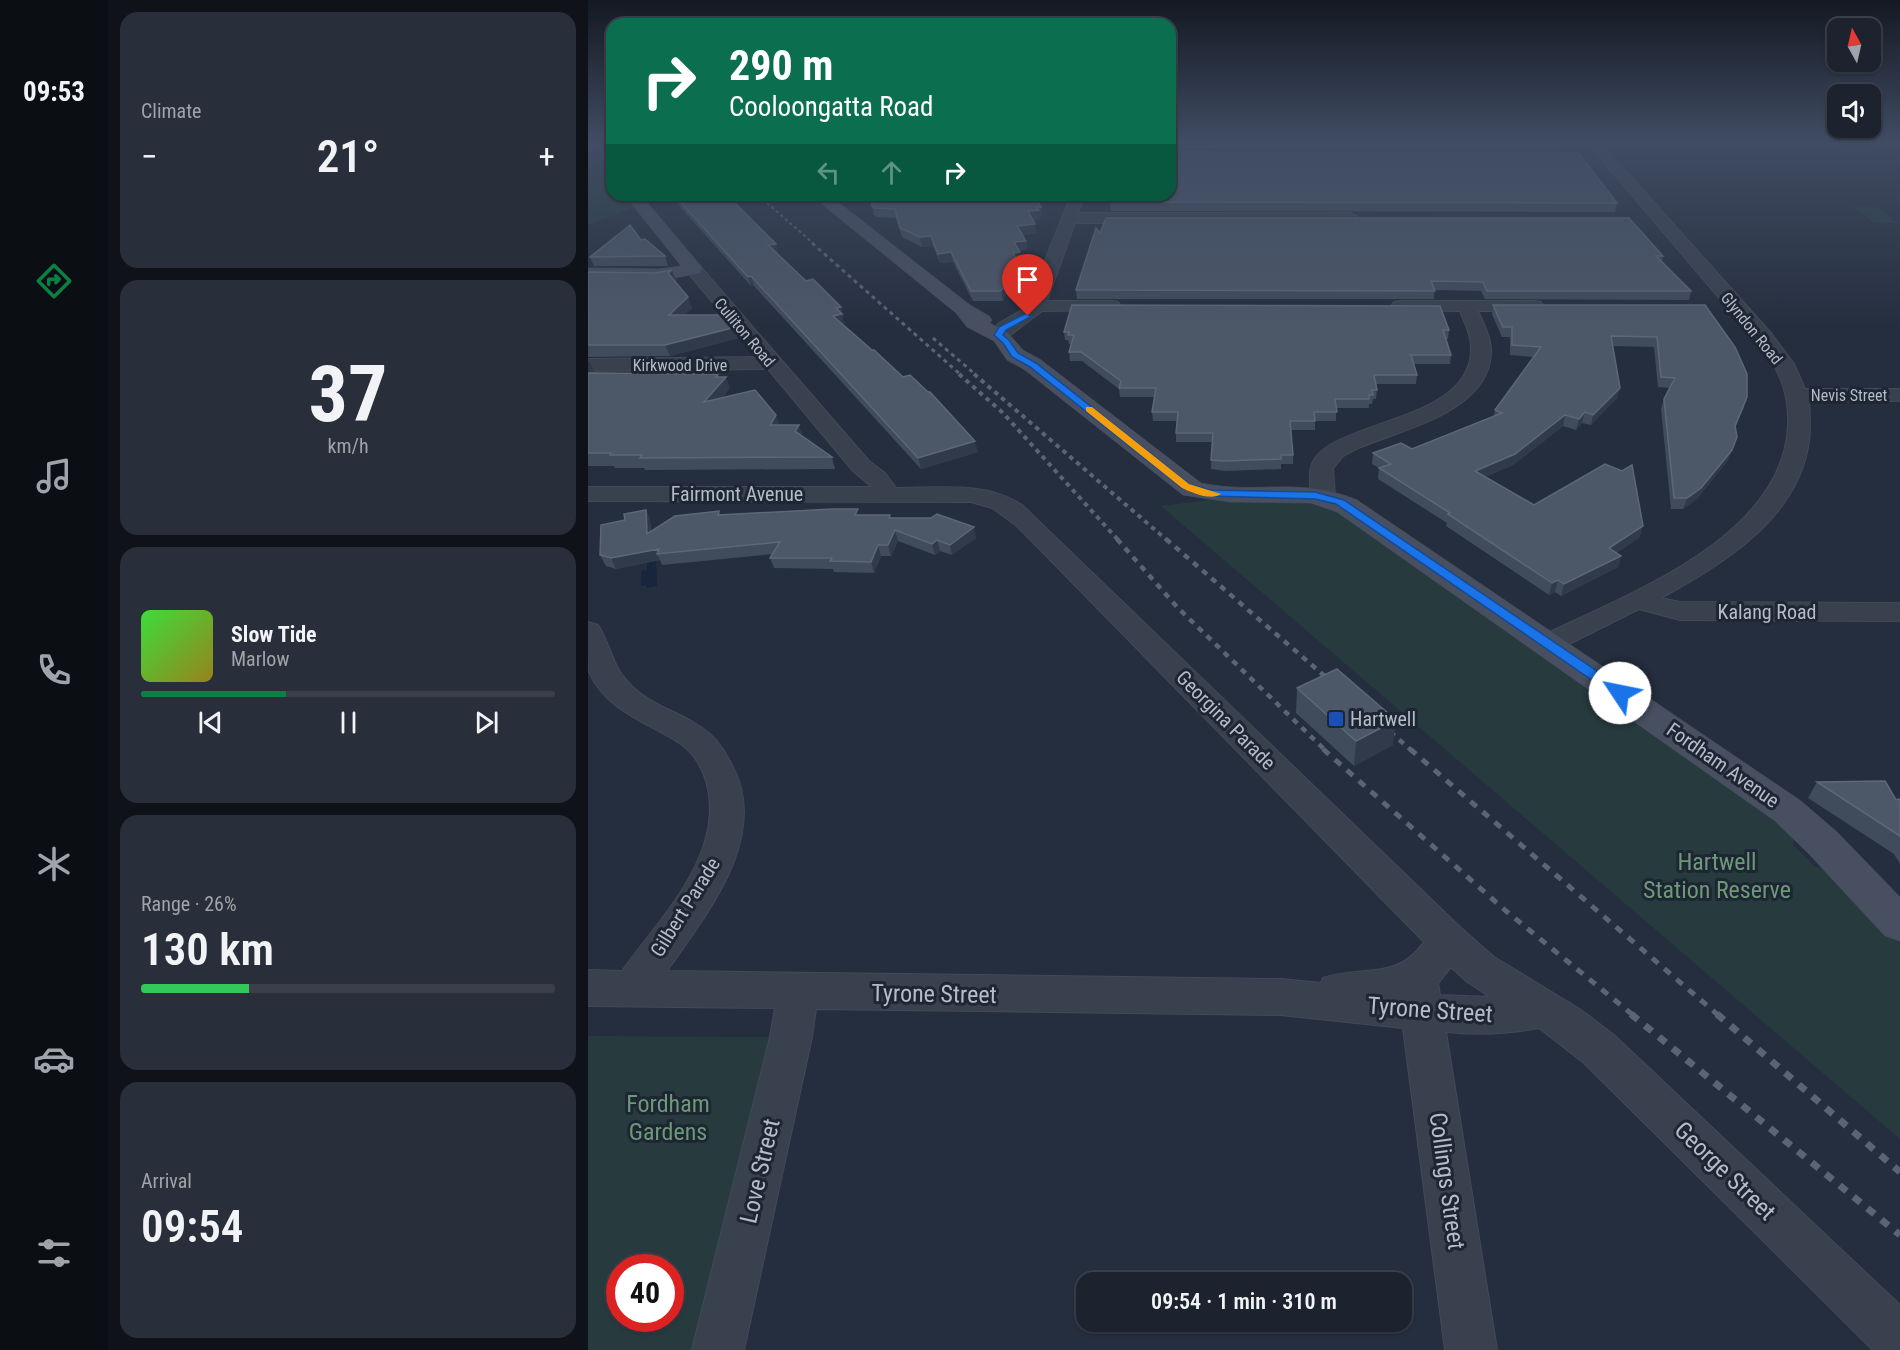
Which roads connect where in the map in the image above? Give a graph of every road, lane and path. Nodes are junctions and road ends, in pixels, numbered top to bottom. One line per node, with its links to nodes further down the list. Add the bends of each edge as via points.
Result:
1 (639, 203): 9 (street, Culliton Road)
2 (829, 203): 18 (street, Fordham Avenue, via 963,309 976,325)
3 (1075, 203): 5 (street)
4 (1645, 203): 8 (street, Glyndon Road)
5 (1070, 218): 6 (street); 17 (street)
6 (1368, 218)
7 (1641, 219): 8 (street)
8 (1660, 219): 16 (street, Glyndon Road)
9 (693, 269): 10 (street, via 659,275); 19 (street, Culliton Road)
10 (588, 274)
11 (1136, 306): 17 (street)
12 (1384, 306): 13 (street)
13 (1467, 306): 14 (street); 25 (street, via 1481,344 1481,362 1474,378 1432,412 1334,451 1321,468)
14 (1550, 306)
15 (1715, 307): 16 (street)
16 (1736, 307): 21 (street, Glyndon Road, via 1773,351)
17 (1035, 308): 18 (street, via 1032,325)
18 (1004, 333): 25 (street, Fordham Avenue, via 1015,355 1192,489 1218,494)
19 (771, 363): 20 (street, Kirkwood Drive); 24 (street, Culliton Road, via 861,466)
20 (588, 365)
21 (1797, 395): 22 (street, Nevis Street); 26 (street, Glyndon Road, via 1796,455 1777,497 1756,521 1710,557)
22 (1900, 395)
23 (588, 494): 24 (street, Fairmont Avenue)
24 (875, 495): 31 (street, Georgina Parade, via 982,496 1000,500 1014,510)
25 (1323, 497): 29 (street, Fordham Avenue, via 1347,506)
26 (1635, 600): 27 (street, Kalang Road, via 1688,612); 29 (street, Glyndon Road)
27 (1900, 612)
28 (588, 631): 33 (street, Gilbert Parade, via 599,666 616,689 636,706 689,734 716,761 724,779 727,804 719,855 707,879)
29 (1547, 644): 30 (street, Fordham Avenue, via 1788,811)
30 (1900, 924)
31 (1446, 939): 35 (street, Tyrone Street, via 1429,968); 36 (street, Georgina Parade, via 1480,969)
32 (588, 988): 33 (street, Tyrone Street)
33 (632, 989): 34 (street, Tyrone Street)
34 (798, 991): 35 (street, Tyrone Street); 38 (street, Love Street, via 792,1036)
35 (1420, 995): 36 (street, Tyrone Street, via 1486,1016); 39 (street, Collings Street)
36 (1544, 1009): 37 (street, George Street, via 1599,1049)
37 (1900, 1340)
38 (718, 1350)
39 (1471, 1350)

